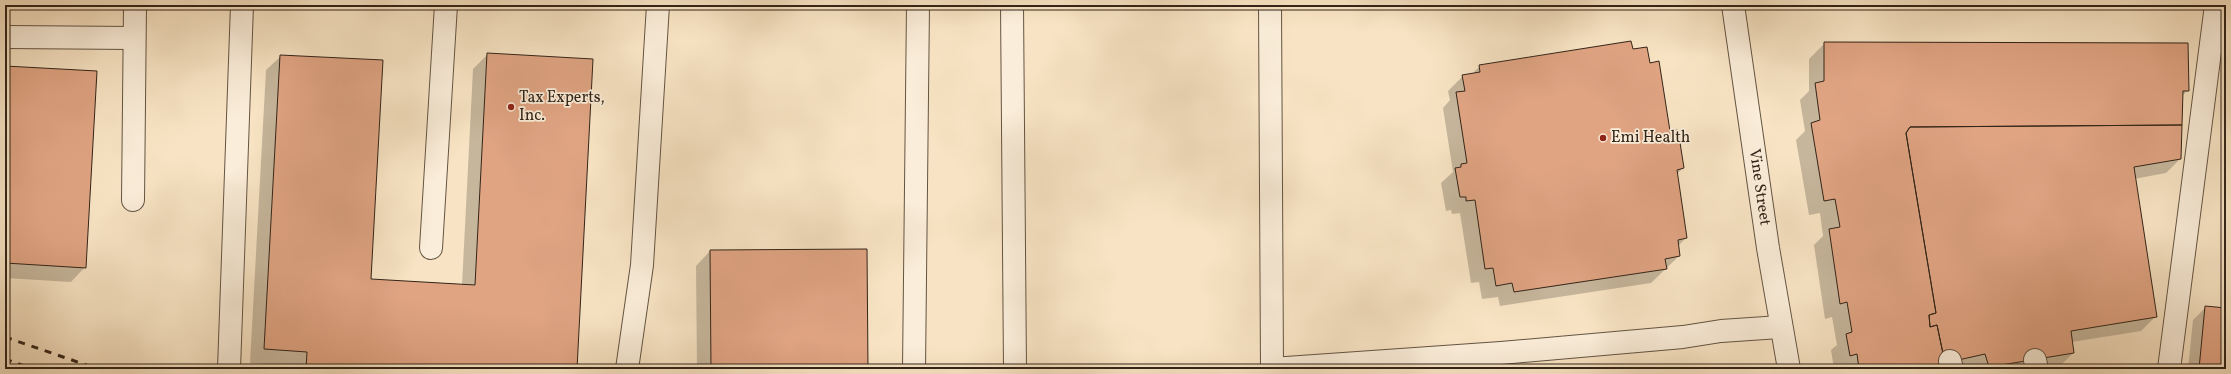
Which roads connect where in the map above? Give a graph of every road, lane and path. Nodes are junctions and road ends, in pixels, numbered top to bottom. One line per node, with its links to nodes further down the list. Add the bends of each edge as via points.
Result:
1 (135, 5): 11 (street)
2 (242, 5): 15 (street)
3 (446, 5): 13 (street)
4 (658, 5): 16 (street, via 642,265)
5 (918, 5): 17 (street)
6 (1012, 5): 18 (street)
7 (1270, 5): 19 (street)
8 (1733, 5): 14 (street, Vine Street)
9 (2216, 5): 21 (street)
10 (5, 37): 11 (street)
11 (134, 38): 12 (street)
12 (133, 200)
13 (431, 248)
14 (1781, 327): 19 (street, via 1501,353); 20 (street, Vine Street)
15 (229, 369)
16 (628, 369)
17 (914, 369)
18 (1015, 369)
19 (1271, 369)
20 (1789, 369)
21 (2169, 369)

